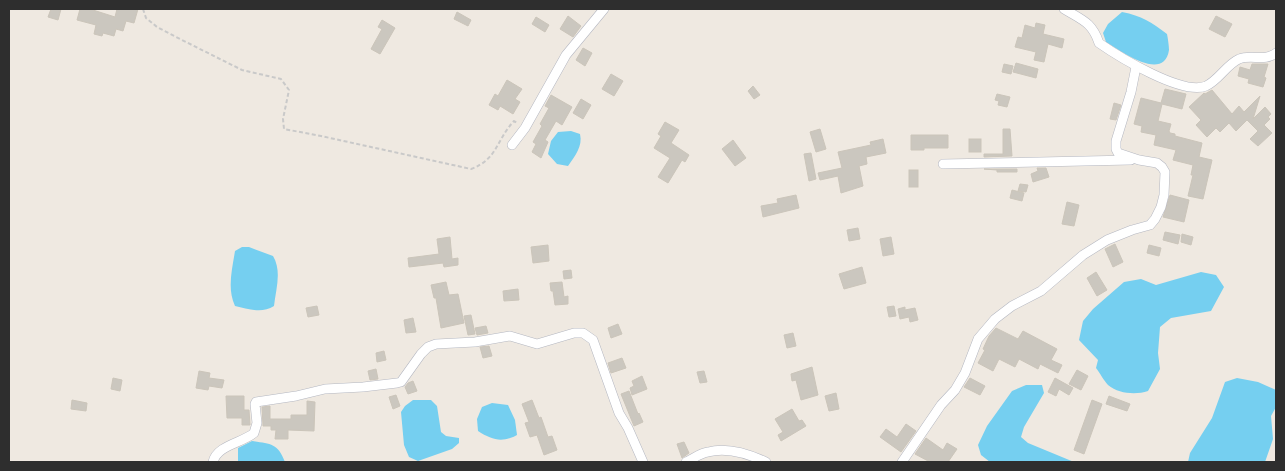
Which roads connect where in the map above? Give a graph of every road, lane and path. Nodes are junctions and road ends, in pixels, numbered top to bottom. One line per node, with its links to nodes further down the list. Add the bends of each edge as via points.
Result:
1 (143, 9): 6 (path, via 146,18 157,27 180,39 242,70 281,79 289,90 284,129 471,169 486,163 514,121)
2 (604, 9): 6 (street, via 566,55)
3 (1064, 9): 5 (street, via 1090,25 1099,44)
4 (1276, 53): 5 (street, via 1263,58 1238,60 1212,82 1198,88 1184,87)
5 (1136, 66): 8 (street, via 1116,148 1118,153)
6 (525, 128): 7 (street)
7 (512, 145)
8 (1139, 160): 9 (street); 14 (street, via 1156,163 1164,172 1161,207 1150,226 1107,240 1083,255 1041,290 995,319 978,339 955,390 941,404)
9 (943, 164)
10 (212, 462): 11 (street, via 222,449 254,433 256,402 325,389 401,382 421,354 436,344 510,336 537,344 574,333 587,335 593,340 619,414)
11 (643, 462)
12 (686, 462): 13 (street, via 713,451 731,451)
13 (766, 462)
14 (902, 462)

